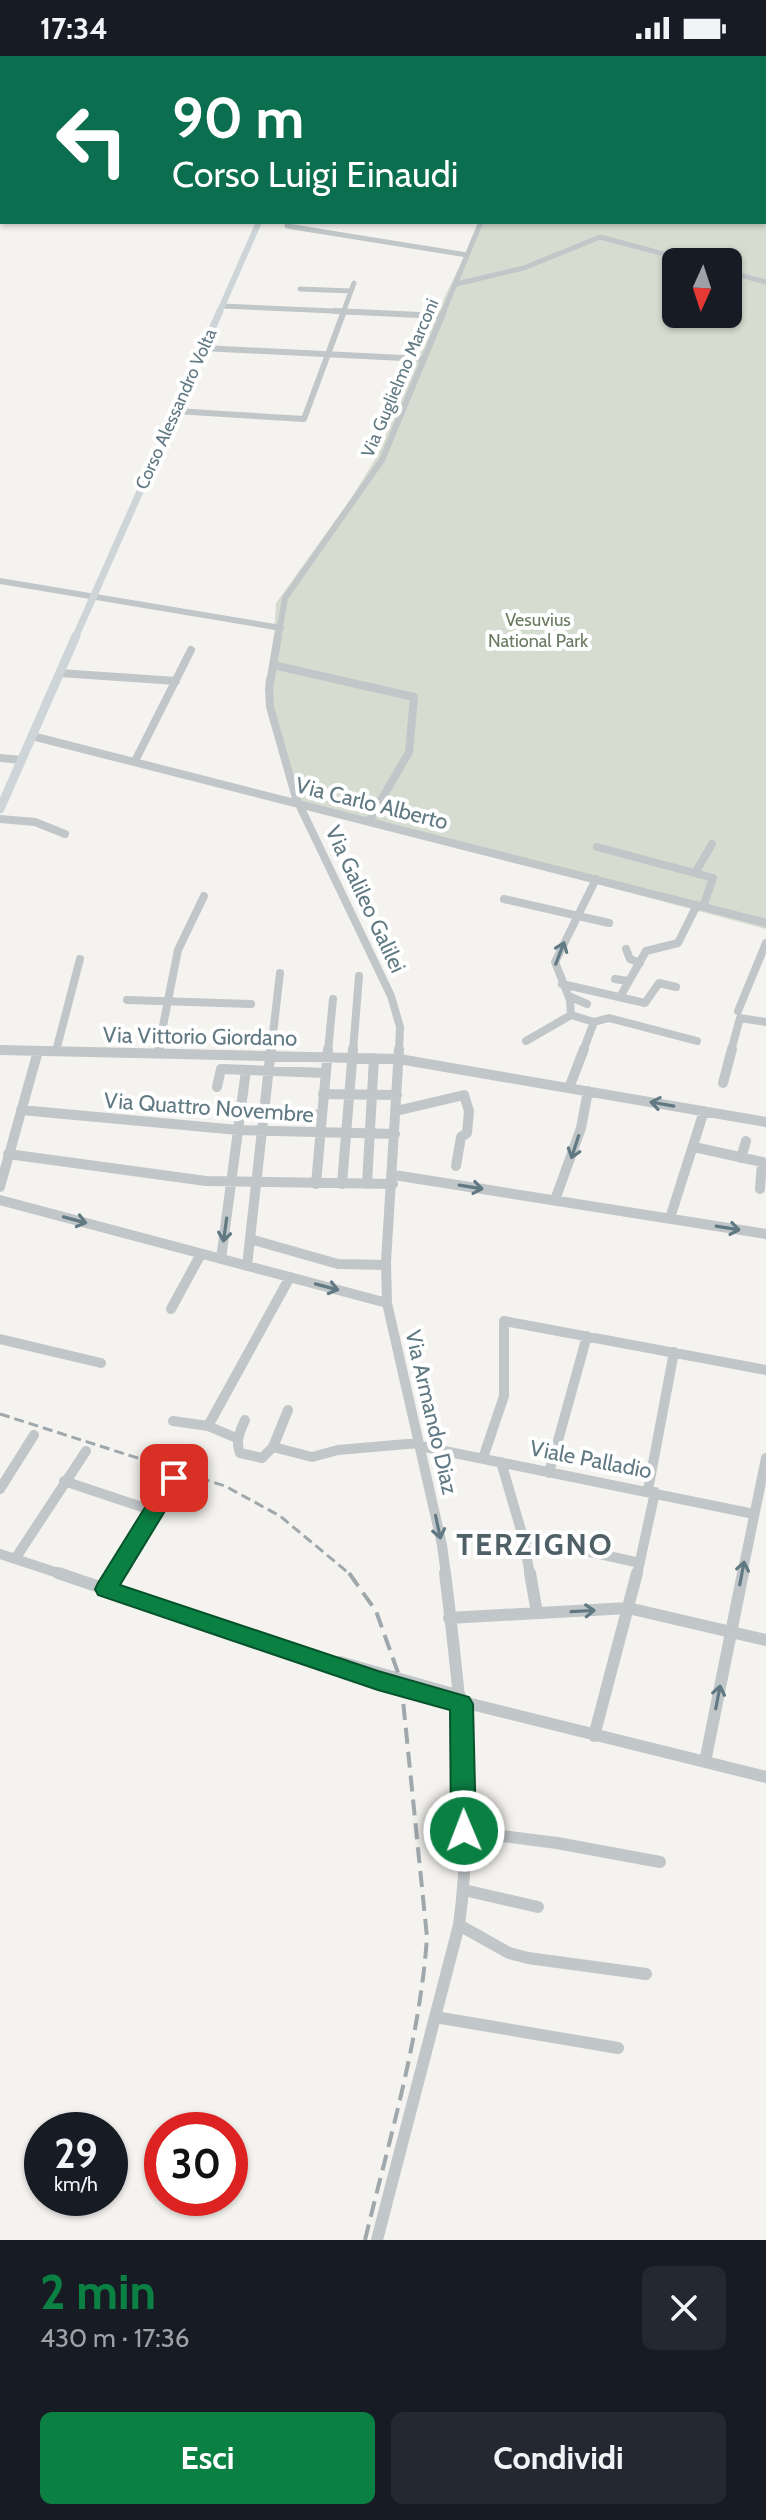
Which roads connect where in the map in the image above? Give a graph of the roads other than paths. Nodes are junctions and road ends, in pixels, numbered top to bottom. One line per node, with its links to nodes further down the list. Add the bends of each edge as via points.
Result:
1 (258, 224): 12 (main road, Corso Alessandro Volta)
2 (480, 224): 5 (street, Via Guglielmo Marconi)
3 (287, 226): 5 (street)
4 (662, 253): 9 (street, via 600,237 524,268)
5 (467, 255): 9 (street, Via Guglielmo Marconi)
6 (742, 276): 7 (street)
7 (766, 282)
8 (354, 283): 11 (street)
9 (456, 284): 14 (street, Via Guglielmo Marconi)
10 (300, 289): 11 (street)
11 (351, 291): 13 (street)
12 (222, 306): 13 (street); 15 (main road, Corso Alessandro Volta)
13 (345, 311): 14 (street); 16 (street)
14 (441, 316): 17 (street, Via Guglielmo Marconi)
15 (203, 348): 16 (street); 18 (main road, Corso Alessandro Volta)
16 (330, 354): 17 (street); 18 (street, via 304,419)
17 (423, 359): 21 (street, Via Guglielmo Marconi, via 382,460 285,598)
18 (175, 411): 20 (main road, Corso Alessandro Volta)
19 (0, 581): 20 (street)
20 (94, 596): 21 (street); 24 (main road, Corso Alessandro Volta)
21 (281, 628): 23 (street, Via Guglielmo Marconi)
22 (191, 650): 25 (street)
23 (273, 665): 30 (street, Via Galileo Galilei, via 270,707); 33 (street, via 414,697 409,752)
24 (60, 673): 25 (street); 26 (main road, Corso Alessandro Volta)
25 (176, 681): 29 (street)
26 (32, 736): 28 (main road, Corso Alessandro Volta); 29 (street, Via Carlo Alberto)
27 (0, 758): 28 (street)
28 (22, 760): 31 (main road, Corso Alessandro Volta)
29 (135, 761): 30 (street, Via Carlo Alberto)
30 (300, 803): 33 (street, Via Carlo Alberto); 76 (street, Via Galileo Galilei, via 391,996 400,1027)
31 (0, 809)
32 (0, 819): 34 (street, via 35,822)
33 (369, 821): 38 (street, Via Carlo Alberto)
34 (65, 834)
35 (712, 844): 37 (street)
36 (597, 847): 37 (street)
37 (695, 873): 41 (street, via 713,878)
38 (596, 879): 41 (street, Via Carlo Alberto); 42 (street)
39 (204, 896): 59 (street, via 178,950)
40 (504, 899): 42 (street)
41 (700, 906): 44 (street, Via Carlo Alberto); 48 (street, via 678,943 650,949)
42 (578, 914): 43 (street); 53 (street, one-way to 42, via 555,962)
43 (609, 923)
44 (766, 923)
45 (766, 943): 62 (street)
46 (626, 949): 48 (street, via 630,959)
47 (80, 959): 70 (street)
48 (640, 963): 52 (street)
49 (280, 973): 72 (street)
50 (359, 976): 74 (street)
51 (615, 979): 52 (street)
52 (628, 981): 56 (street)
53 (562, 984): 55 (street); 56 (street)
54 (676, 987): 56 (street, via 659,983 645,1003)
55 (571, 997): 61 (street); 63 (street)
56 (620, 997)
57 (333, 999): 73 (street)
58 (127, 1000): 59 (street)
59 (170, 1002): 60 (street); 71 (street)
60 (251, 1004)
61 (587, 1004)
62 (738, 1011)
63 (571, 1015): 64 (street); 66 (street, via 563,1025)
64 (594, 1022): 67 (street, via 609,1018); 82 (street)
65 (766, 1022): 80 (street, via 740,1018)
66 (526, 1041)
67 (697, 1041)
68 (0, 1050): 69 (street, Via Vittorio Giordano)
69 (38, 1051): 70 (street, Via Vittorio Giordano); 88 (street)
70 (56, 1051): 71 (street, Via Vittorio Giordano)
71 (158, 1053): 72 (street, Via Vittorio Giordano)
72 (271, 1055): 73 (street, Via Vittorio Giordano); 78 (street)
73 (328, 1057): 74 (street, Via Vittorio Giordano); 79 (street)
74 (352, 1058): 75 (street, Via Vittorio Giordano); 85 (street)
75 (374, 1058): 76 (street, Via Vittorio Giordano); 86 (street)
76 (399, 1059): 82 (street, Via Vittorio Giordano); 87 (street, Via Galileo Galilei)
77 (246, 1070): 78 (street, Via Vittorio Giordano); 81 (street, Via Vittorio Giordano, via 221,1069); 94 (street)
78 (269, 1071): 79 (street, Via Vittorio Giordano); 91 (street)
79 (325, 1073): 84 (street)
80 (723, 1083)
81 (217, 1087)
82 (569, 1088): 83 (street, Via Vittorio Giordano)
83 (588, 1091): 90 (street, Via Vittorio Giordano, one-way to 83); 114 (street, one-way to 114, via 581,1128)
84 (323, 1094): 85 (street); 92 (street)
85 (349, 1094): 86 (street); 97 (street)
86 (372, 1095): 87 (street); 98 (street)
87 (397, 1095): 89 (street, Via Galileo Galilei)
88 (21, 1110): 94 (street, Via Quattro Novembre); 102 (street)
89 (396, 1111): 99 (street, Via Armando Diaz); 104 (street, via 464,1095 467,1133 461,1137)
90 (704, 1111): 93 (street, Via Vittorio Giordano); 101 (street)
91 (264, 1112): 92 (street); 95 (street)
92 (322, 1115): 96 (street)
93 (766, 1122)
94 (238, 1130): 95 (street, Via Quattro Novembre); 106 (street)
95 (262, 1131): 96 (street, Via Quattro Novembre); 107 (street)
96 (320, 1132): 97 (street, Via Quattro Novembre); 108 (street)
97 (346, 1133): 98 (street, Via Quattro Novembre); 109 (street)
98 (371, 1133): 99 (street, Via Quattro Novembre); 110 (street)
99 (395, 1134): 105 (street, Via Armando Diaz)
100 (746, 1141): 103 (street)
101 (695, 1143): 103 (street); 115 (street)
102 (8, 1154): 106 (street); 111 (street)
103 (741, 1158): 112 (street, via 762,1162)
104 (456, 1166)
105 (393, 1180): 110 (street); 114 (street, one-way to 114); 120 (street, Via Armando Diaz)
106 (232, 1182): 107 (street); 119 (street, one-way to 119)
107 (257, 1182): 108 (street); 117 (street)
108 (316, 1184): 109 (street)
109 (342, 1184): 110 (street)
110 (367, 1184)
111 (0, 1187)
112 (760, 1189)
113 (0, 1200): 118 (street, one-way to 118)
114 (555, 1200): 115 (street)
115 (670, 1218): 116 (street, one-way to 116)
116 (766, 1234)
117 (250, 1239): 120 (street, via 338,1264); 121 (street)
118 (201, 1254): 119 (street); 124 (street)
119 (221, 1259): 121 (street)
120 (386, 1265): 123 (street, Via Armando Diaz)
121 (247, 1266): 122 (street)
122 (290, 1277): 123 (street, one-way to 123); 133 (street)
123 (387, 1303): 136 (street, Via Armando Diaz)
124 (171, 1309)
125 (587, 1336): 127 (street); 139 (street, via 504,1321 504,1396); 142 (street)
126 (0, 1339): 128 (street)
127 (674, 1352): 129 (street); 147 (street)
128 (101, 1363)
129 (766, 1370)
130 (288, 1410): 137 (street)
131 (245, 1420): 137 (street, Viale Palladio, via 237,1438 240,1453 262,1458)
132 (173, 1421): 133 (street)
133 (208, 1426): 135 (street)
134 (34, 1435): 146 (street)
135 (234, 1437)
136 (419, 1444): 137 (street, Viale Palladio, via 312,1457); 139 (street, Viale Palladio); 157 (street, Via Armando Diaz, one-way to 157, via 442,1545)
137 (273, 1447)
138 (86, 1451): 145 (street)
139 (483, 1458): 141 (street, Viale Palladio)
140 (766, 1458): 143 (street)
141 (501, 1462): 142 (street, Viale Palladio); 150 (street)
142 (549, 1473): 147 (street, Viale Palladio)
143 (764, 1477): 149 (street)
144 (174, 1478): 148 (street)
145 (64, 1481): 148 (street); 152 (street)
146 (0, 1489)
147 (651, 1491): 149 (street, Viale Palladio); 153 (street)
148 (154, 1511): 154 (street)
149 (754, 1514): 158 (street, one-way to 149)
150 (523, 1537): 153 (street); 156 (street)
151 (0, 1554): 152 (street)
152 (15, 1559): 154 (street)
153 (640, 1563): 155 (street)
154 (106, 1589): 160 (street, via 326,1663 329,1658)
155 (628, 1608): 156 (street, one-way to 155); 158 (street); 161 (street)
156 (537, 1613): 157 (street)
157 (449, 1618): 160 (street, Via Armando Diaz)
158 (731, 1632): 159 (street); 162 (street, one-way to 158)
159 (766, 1640)
160 (460, 1700): 161 (street); 164 (street, Via Armando Diaz)
161 (594, 1736): 162 (street)
162 (705, 1762): 163 (street)
163 (766, 1777)
164 (464, 1831): 165 (street); 166 (street, Via Armando Diaz)
165 (660, 1862)
166 (464, 1890): 167 (street); 168 (street, Via Armando Diaz)
167 (538, 1907)
168 (459, 1925): 169 (street, via 528,1958); 170 (street, Via Armando Diaz)
169 (646, 1974)
170 (435, 2017): 171 (street); 172 (street, Via Armando Diaz)
171 (618, 2048)
172 (377, 2240)

